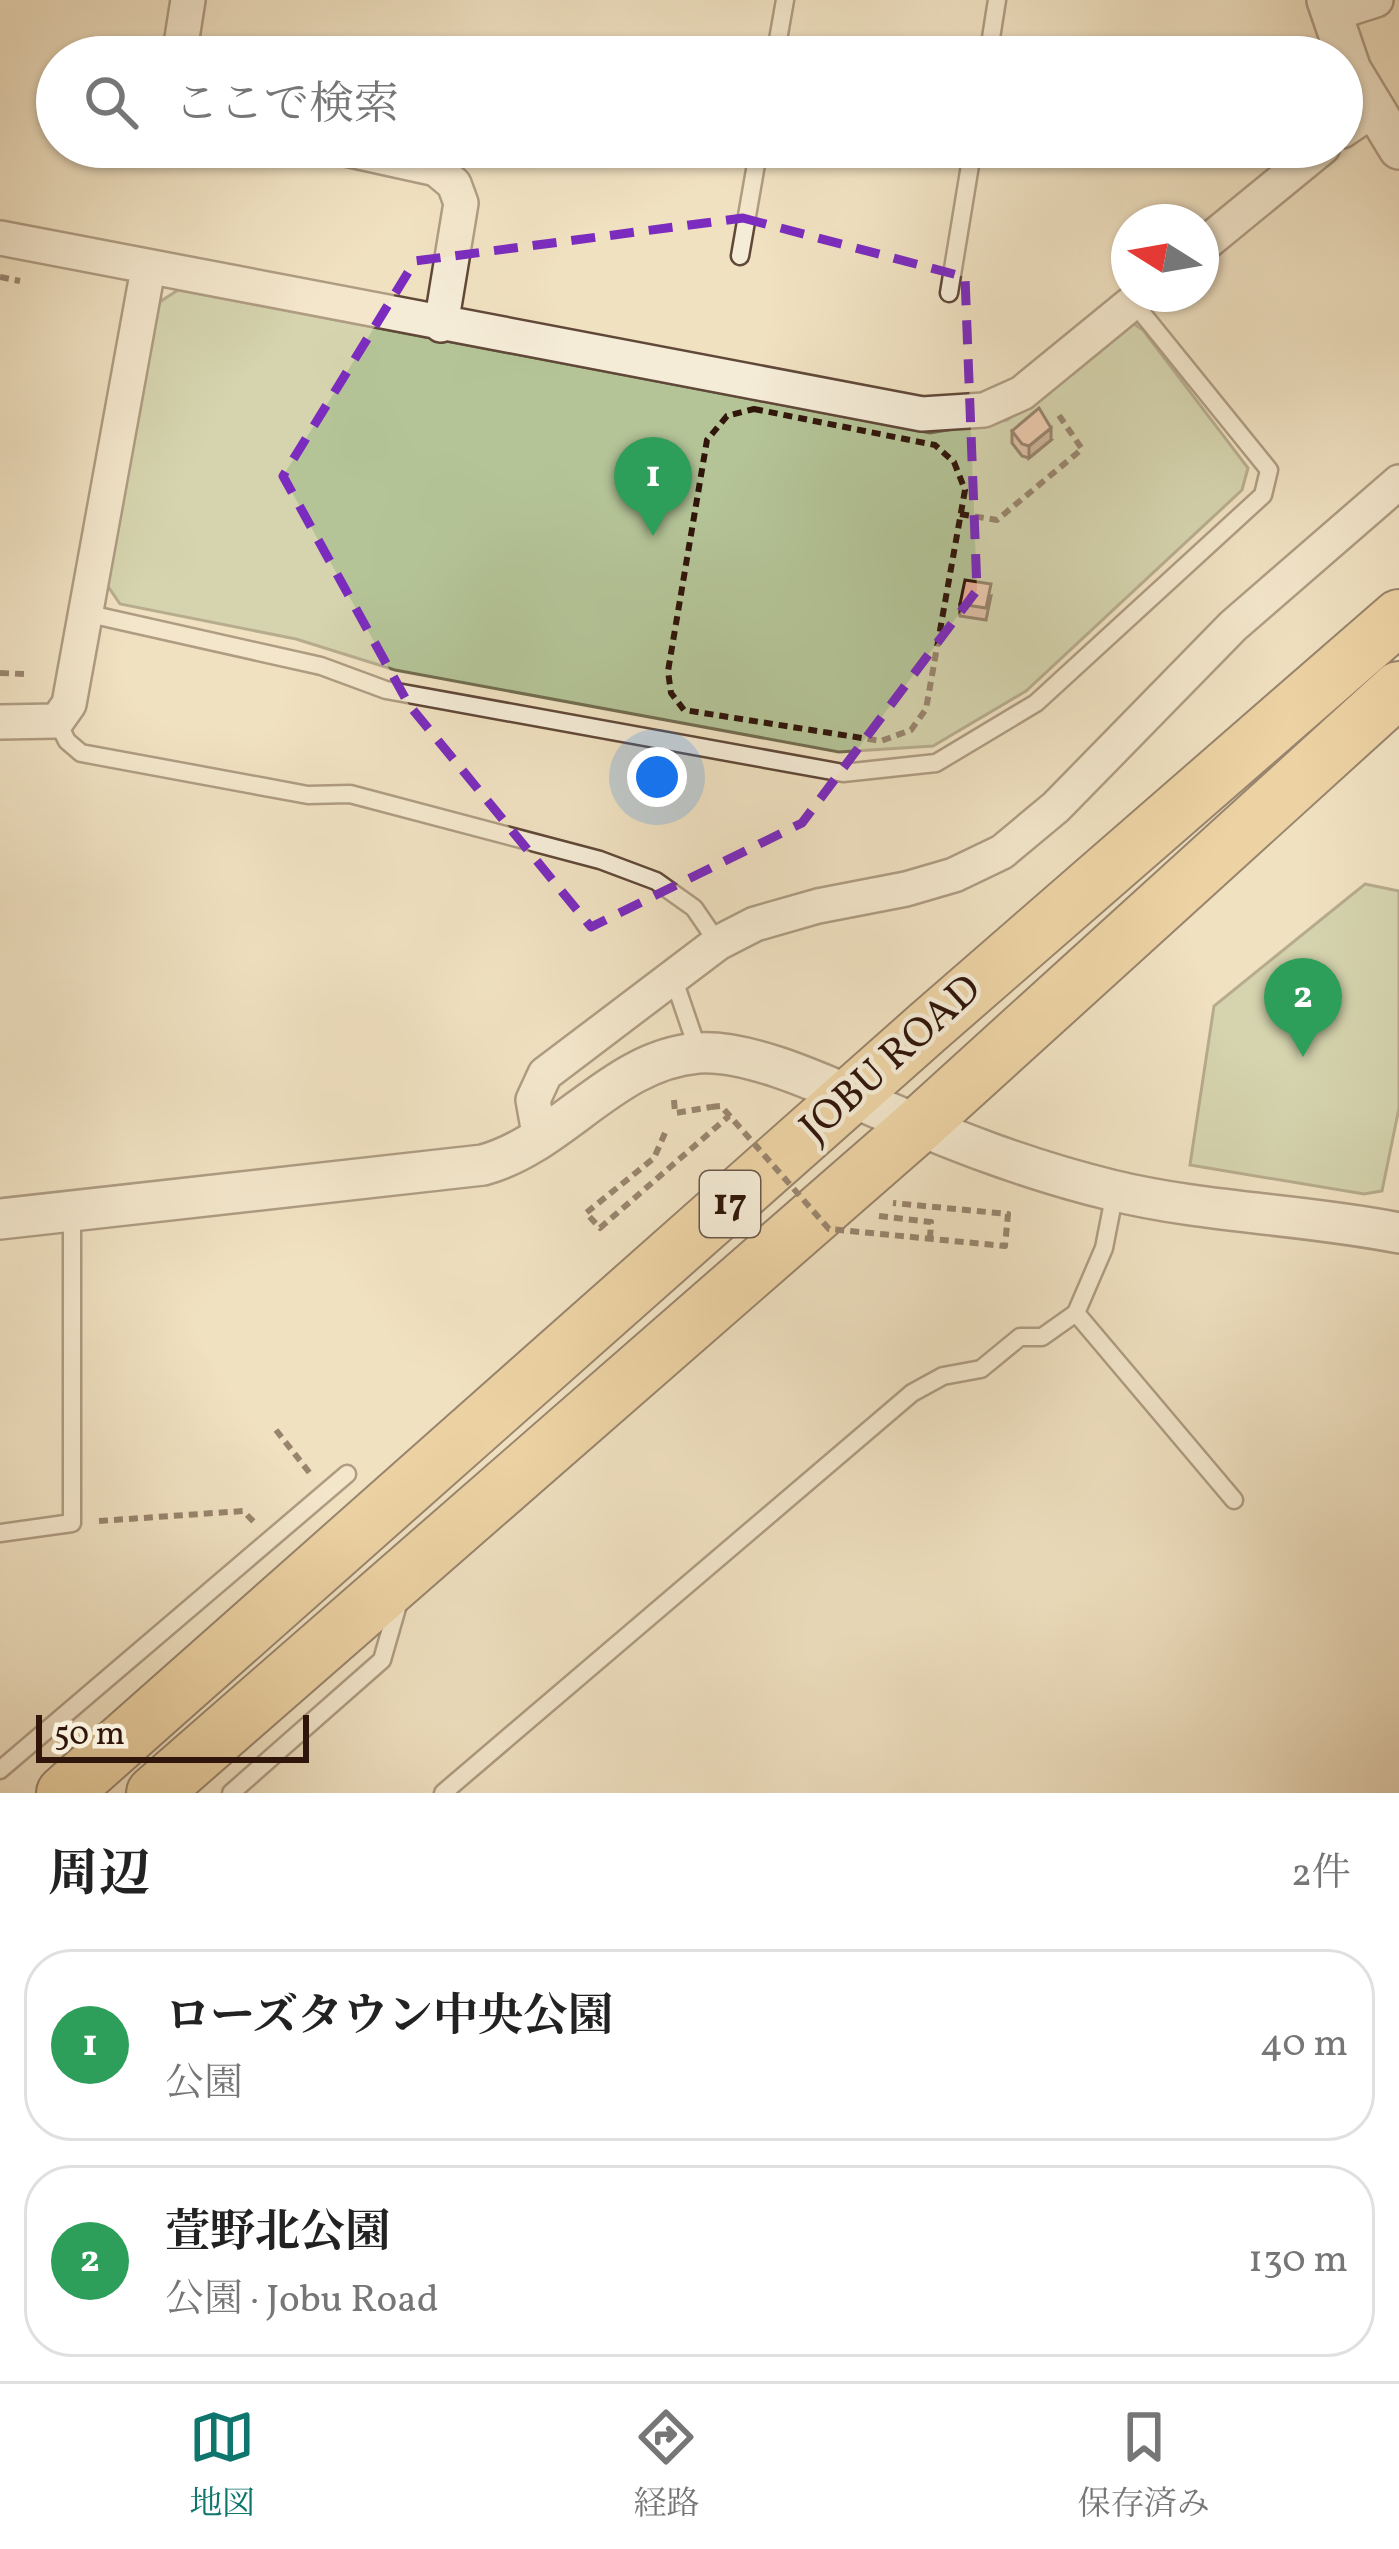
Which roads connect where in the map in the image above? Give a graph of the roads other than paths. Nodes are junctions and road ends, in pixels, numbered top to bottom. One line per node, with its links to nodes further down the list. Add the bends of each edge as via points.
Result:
1 (188, 0): 6 (street)
2 (785, 0): 7 (lane)
3 (997, 0): 8 (lane)
4 (1376, 0): 5 (street)
5 (1329, 7): 9 (street)
6 (182, 36)
7 (779, 36)
8 (991, 36)
9 (1340, 36)
10 (1363, 124): 11 (street)
11 (1399, 149)
12 (431, 168): 23 (street, via 454,184 461,203)
13 (755, 168): 18 (lane)
14 (970, 168): 20 (lane)
15 (1297, 168): 16 (street)
16 (1219, 232)
17 (0, 238): 19 (street)
18 (740, 256)
19 (148, 269): 23 (street); 25 (street)
20 (949, 292)
21 (1121, 312): 23 (street, via 1022,393 984,410 922,414)
22 (1149, 312): 25 (lane, via 1269,470 1263,495 1036,703 936,763 843,773 386,690 321,665)
23 (441, 326)
24 (1399, 482): 30 (street, via 1233,626 1057,807 1002,852 954,875 755,924)
25 (84, 613): 29 (street, via 69,704)
26 (1399, 617): 33 (highway, JOBU ROAD / 17)
27 (1399, 689): 34 (highway, JOBU ROAD / 17)
28 (0, 722): 29 (street)
29 (57, 722): 30 (lane, via 81,753 308,794 350,794 600,860 675,894)
30 (718, 943): 31 (street)
31 (674, 977): 32 (lane); 35 (street, via 544,1074 533,1100)
32 (698, 1053): 33 (street, via 756,1062); 35 (street, via 626,1077)
33 (852, 1096): 34 (street); 46 (highway, JOBU ROAD / 17)
34 (919, 1125): 36 (street, via 1001,1161); 44 (highway, JOBU ROAD / 17)
35 (540, 1139): 37 (street, via 483,1165)
36 (1116, 1191): 39 (street); 40 (lane)
37 (72, 1211): 38 (street); 43 (lane, via 72,1522)
38 (0, 1219)
39 (1397, 1224)
40 (1076, 1312): 42 (lane); 49 (lane, via 1042,1337 1020,1337 981,1369 913,1393)
41 (346, 1474): 45 (lane)
42 (1234, 1500)
43 (0, 1533)
44 (408, 1571): 47 (highway, JOBU ROAD / 17); 48 (lane, via 382,1660)
45 (0, 1770)
46 (64, 1793)
47 (154, 1793)
48 (232, 1793)
49 (443, 1793)

